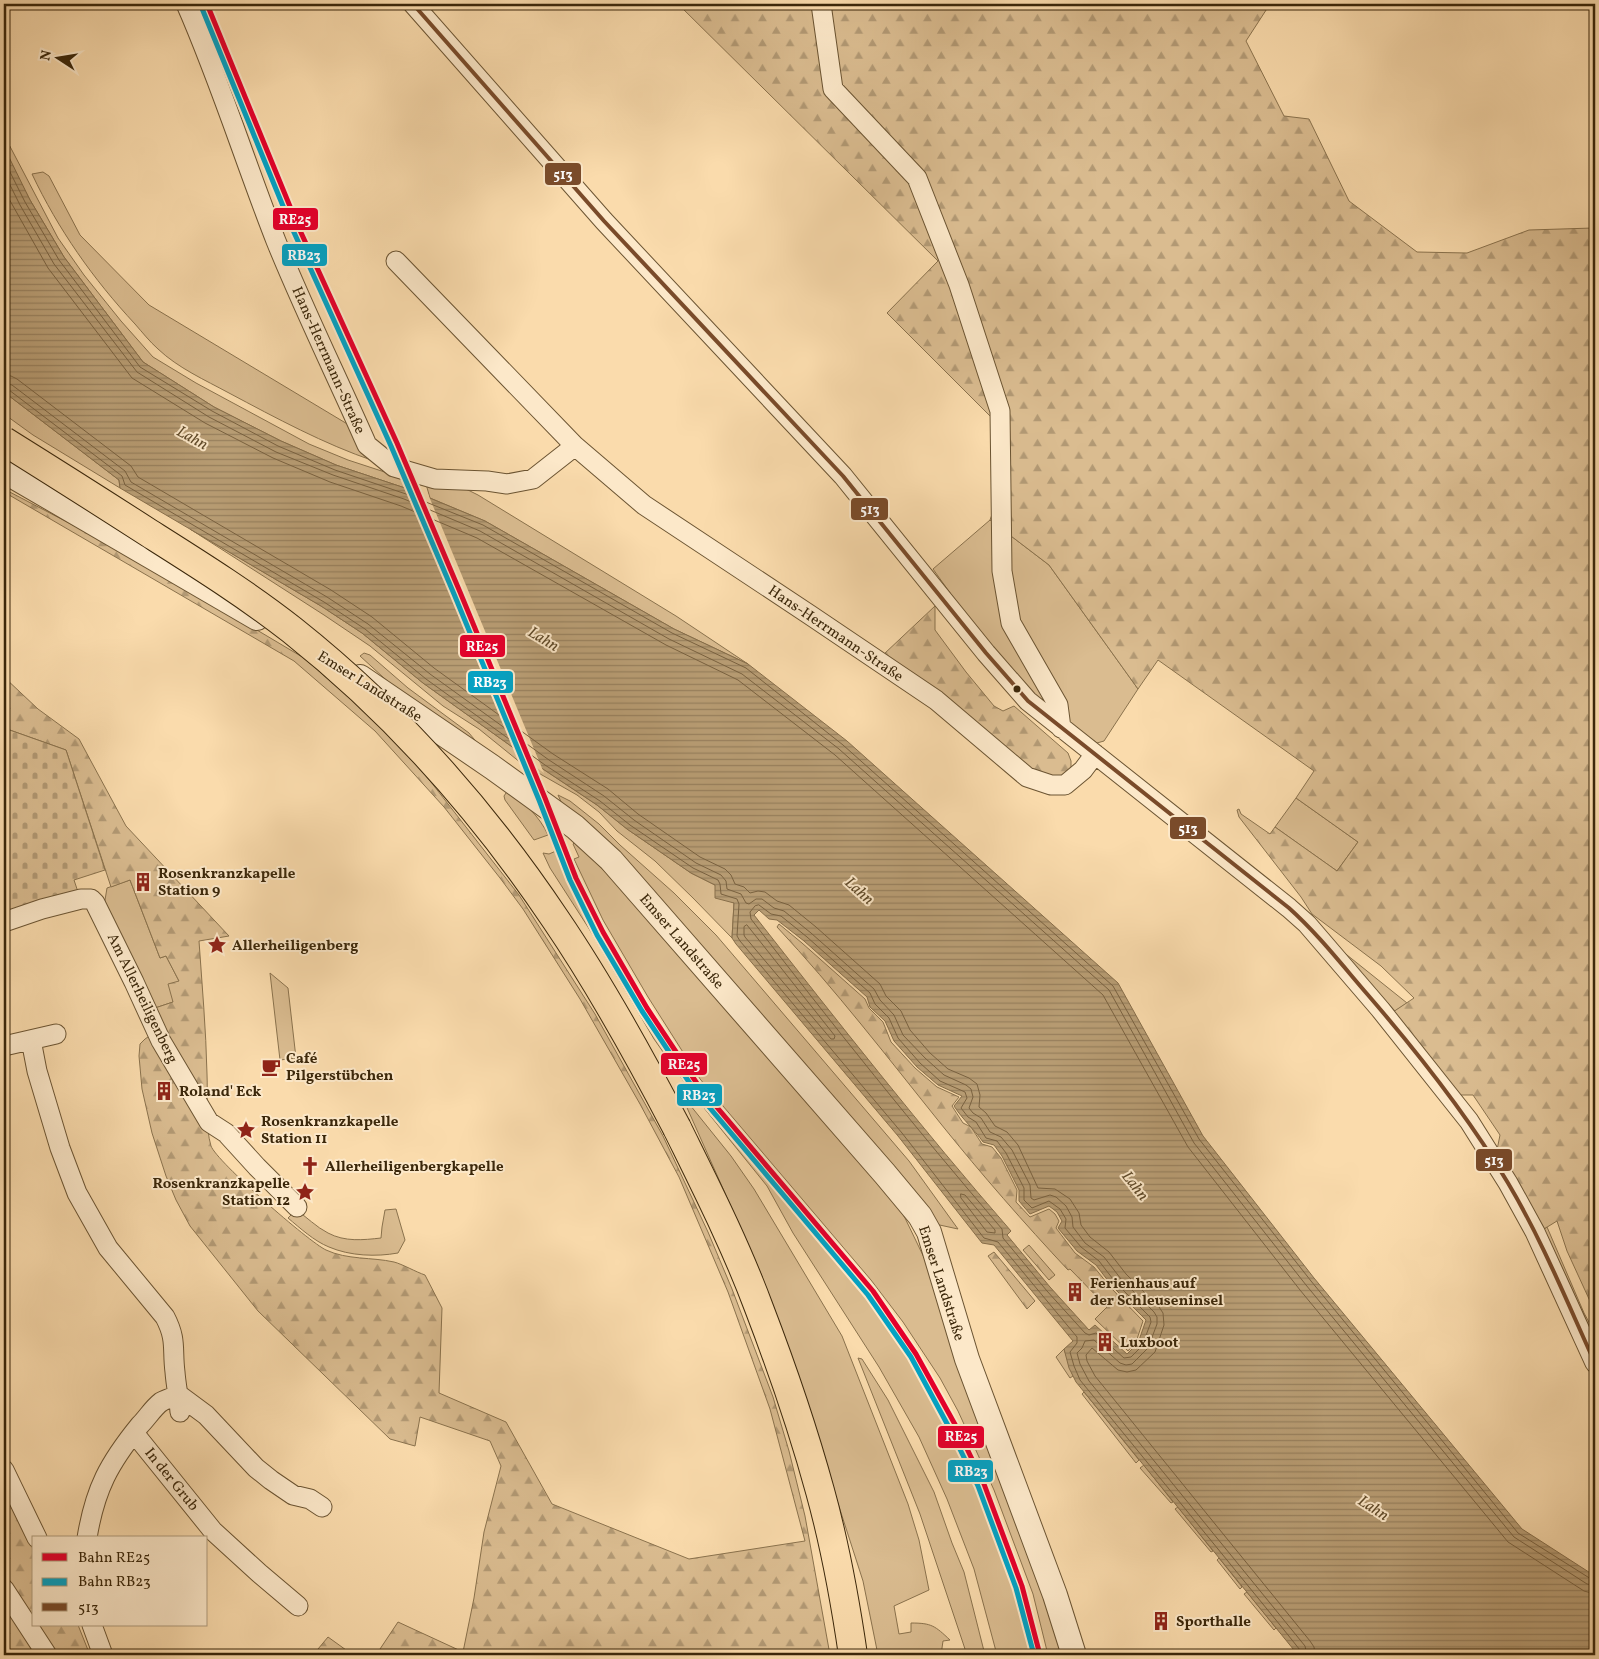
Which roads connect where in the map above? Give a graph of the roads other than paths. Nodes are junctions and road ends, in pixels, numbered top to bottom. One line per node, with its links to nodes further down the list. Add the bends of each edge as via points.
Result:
1 (186, 4): 6 (street, Hans-Herrmann-Straße, via 205,46 277,241 367,445 394,467 435,479 487,480 508,484 533,479)
2 (413, 4): 8 (street, via 604,220 842,476 1028,702)
3 (821, 4): 8 (street, via 833,89 917,178 959,285 1000,411 1002,570 1011,623 1058,705)
4 (396, 261): 6 (street, Hans-Herrmann-Straße)
5 (4, 441): 27 (main road, bridge, via 205,568 249,598 332,664 410,737 512,858 557,921 607,1000 677,1128 759,1306 820,1492 843,1593)
6 (575, 446): 9 (street, Hans-Herrmann-Straße, via 644,505 936,700 1027,777 1051,785 1065,785 1083,770)
7 (4, 471): 28 (street, Emser Landstraße, via 361,678 575,827 611,860 920,1216 929,1232 967,1360 1055,1595)
8 (1061, 728): 9 (street)
9 (1095, 754): 15 (street, via 1307,924 1380,1009 1469,1121 1508,1183 1535,1232)
10 (4, 922): 14 (street, Am Allerheiligenberg, via 81,899 95,902 161,1041 209,1122 226,1133)
11 (56, 1034): 12 (street)
12 (31, 1040): 13 (street); 16 (street, via 60,1148 77,1193 108,1248 165,1318 171,1330)
13 (4, 1046)
14 (297, 1207)
15 (1595, 1363)
16 (179, 1403): 17 (street, via 159,1404); 19 (street, via 206,1414 271,1480 293,1495 310,1499)
17 (134, 1432): 21 (street, via 103,1478); 23 (street, In der Grub, via 213,1530)
18 (4, 1470): 20 (street)
19 (322, 1507)
20 (36, 1536)
21 (87, 1536)
22 (4, 1589): 25 (street)
23 (298, 1606)
24 (92, 1626): 26 (street)
25 (47, 1655)
26 (104, 1655)
27 (852, 1655)
28 (1074, 1655)

